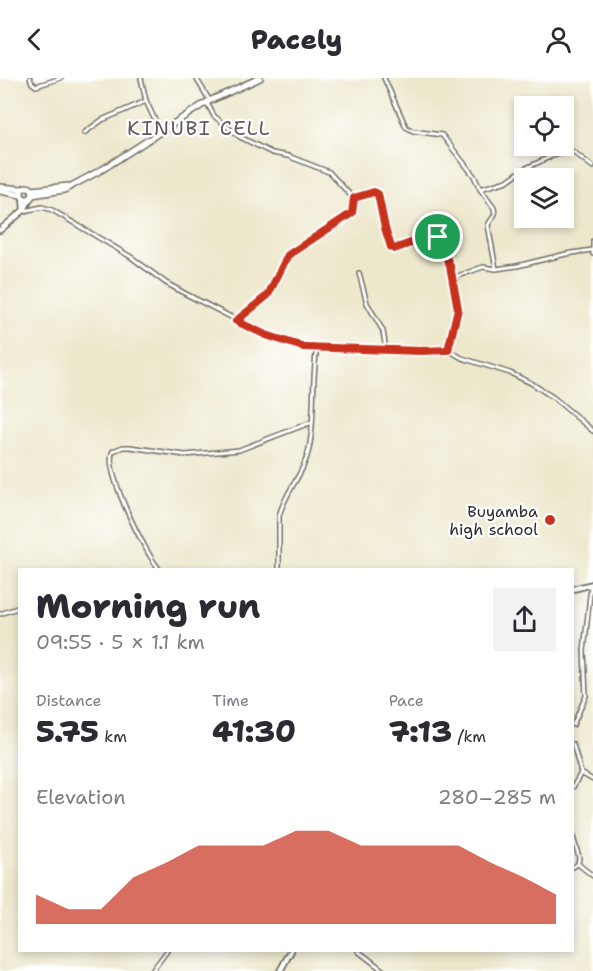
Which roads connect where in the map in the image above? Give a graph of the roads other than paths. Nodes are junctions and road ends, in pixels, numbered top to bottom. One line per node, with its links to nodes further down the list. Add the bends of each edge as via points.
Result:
1 (30, 78): 2 (street, via 36,86)
2 (61, 78)
3 (141, 78): 7 (street)
4 (196, 78): 8 (street)
5 (260, 78): 8 (main road)
6 (384, 78): 13 (street, via 406,127 442,135)
7 (146, 101): 9 (street); 10 (street, via 102,120)
8 (208, 101): 9 (main road); 16 (street, via 214,116 240,137 272,153 329,172)
9 (160, 131): 15 (main road, via 73,185)
10 (84, 133)
11 (593, 166): 13 (street, via 565,150 507,181)
12 (0, 189): 14 (main road)
13 (480, 189): 21 (street, via 495,210 488,225)
14 (22, 194): 15 (main road, via 28,198); 15 (main road, via 27,187); 17 (main road)
15 (32, 194): 17 (main road)
16 (354, 198): 23 (street, via 378,194 394,249 436,234); 24 (street, via 352,213 288,255 268,295)
17 (22, 211): 18 (main road); 24 (street, via 48,209 131,257 166,283)
18 (0, 230)
19 (593, 242): 20 (street)
20 (592, 252): 21 (street)
21 (496, 269): 23 (street, via 483,267)
22 (359, 273): 26 (street, via 367,303 384,331)
23 (454, 280): 27 (street, via 458,313)
24 (236, 321): 25 (street, via 293,345)
25 (317, 348): 26 (street); 28 (street)
26 (386, 350): 27 (street)
27 (448, 350): 29 (street, via 531,383)
28 (312, 422): 30 (street, via 239,450 185,455 130,447 112,451 110,464 126,508); 31 (street, via 309,450 300,475 281,507)
29 (593, 431)
30 (158, 568)
31 (279, 568)
32 (592, 584): 33 (main road); 36 (street, via 584,651 586,696)
33 (574, 589)
34 (18, 608): 35 (street)
35 (0, 614)
36 (574, 723)
37 (574, 748): 38 (street)
38 (581, 773): 39 (street); 40 (street)
39 (593, 780)
40 (574, 785)
41 (574, 840): 42 (street)
42 (578, 864): 43 (street); 44 (street)
43 (574, 866)
44 (593, 876)
45 (166, 952): 48 (street)
46 (290, 952): 49 (main road)
47 (359, 952): 50 (street)
48 (152, 971)
49 (280, 971)
50 (384, 971)

